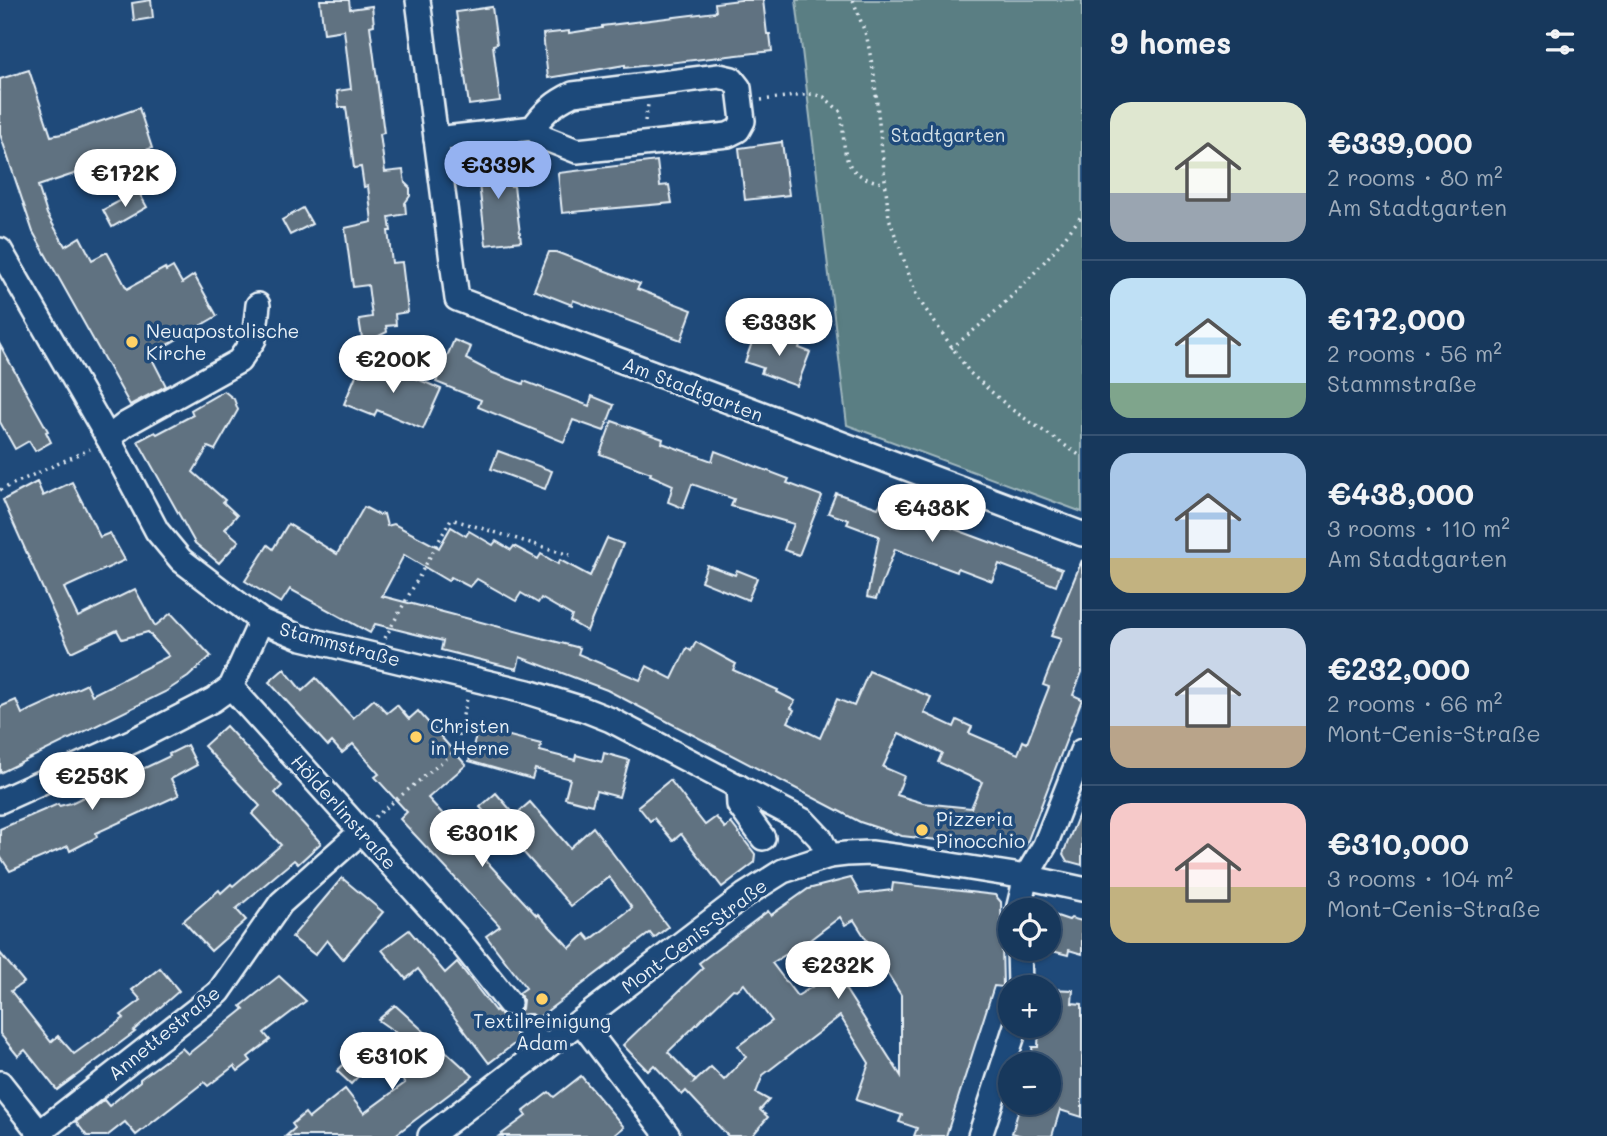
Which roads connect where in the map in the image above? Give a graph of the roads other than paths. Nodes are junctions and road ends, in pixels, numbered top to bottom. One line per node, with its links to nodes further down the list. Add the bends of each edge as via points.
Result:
1 (418, 0): 3 (street, Am Stadtgarten)
2 (533, 128): 2 (street, via 554,103 573,94 719,76 732,79 739,88 743,121 728,135 577,151 544,138); 3 (street)
3 (436, 139): 7 (street, Am Stadtgarten, via 457,299)
4 (2, 258): 6 (street, Stammstraße)
5 (258, 305): 6 (street, via 254,339 239,361)
6 (108, 438): 8 (street, Stammstraße, via 157,531 181,560)
7 (1082, 534)
8 (261, 621): 9 (street); 11 (street, Stammstraße, via 302,638 528,692 611,720)
9 (231, 687): 12 (street, via 133,741); 13 (street, Hölderlinstraße)
10 (1082, 751): 16 (street, via 1045,845)
11 (738, 786): 14 (street, via 739,805); 15 (street, Stammstraße, via 804,821 821,838)
12 (0, 801)
13 (362, 831): 19 (street, Hölderlinstraße); 25 (street, Annettestraße, via 281,903 219,992)
14 (763, 838)
15 (829, 856): 16 (street, Mont-Cenis-Straße, via 871,853); 20 (street, Mont-Cenis-Straße, via 763,882)
16 (1026, 877): 17 (street, Mont-Cenis-Straße); 18 (street)
17 (1082, 889)
18 (1021, 898)
19 (509, 1003)
20 (580, 1021): 23 (street, Mont-Cenis-Straße); 27 (street)
21 (527, 1027): 23 (street)
22 (1012, 1038): 28 (street)
23 (544, 1049): 26 (street, Mont-Cenis-Straße)
24 (0, 1083): 25 (street)
25 (41, 1134)
26 (430, 1136)
27 (668, 1136)
28 (980, 1136)

